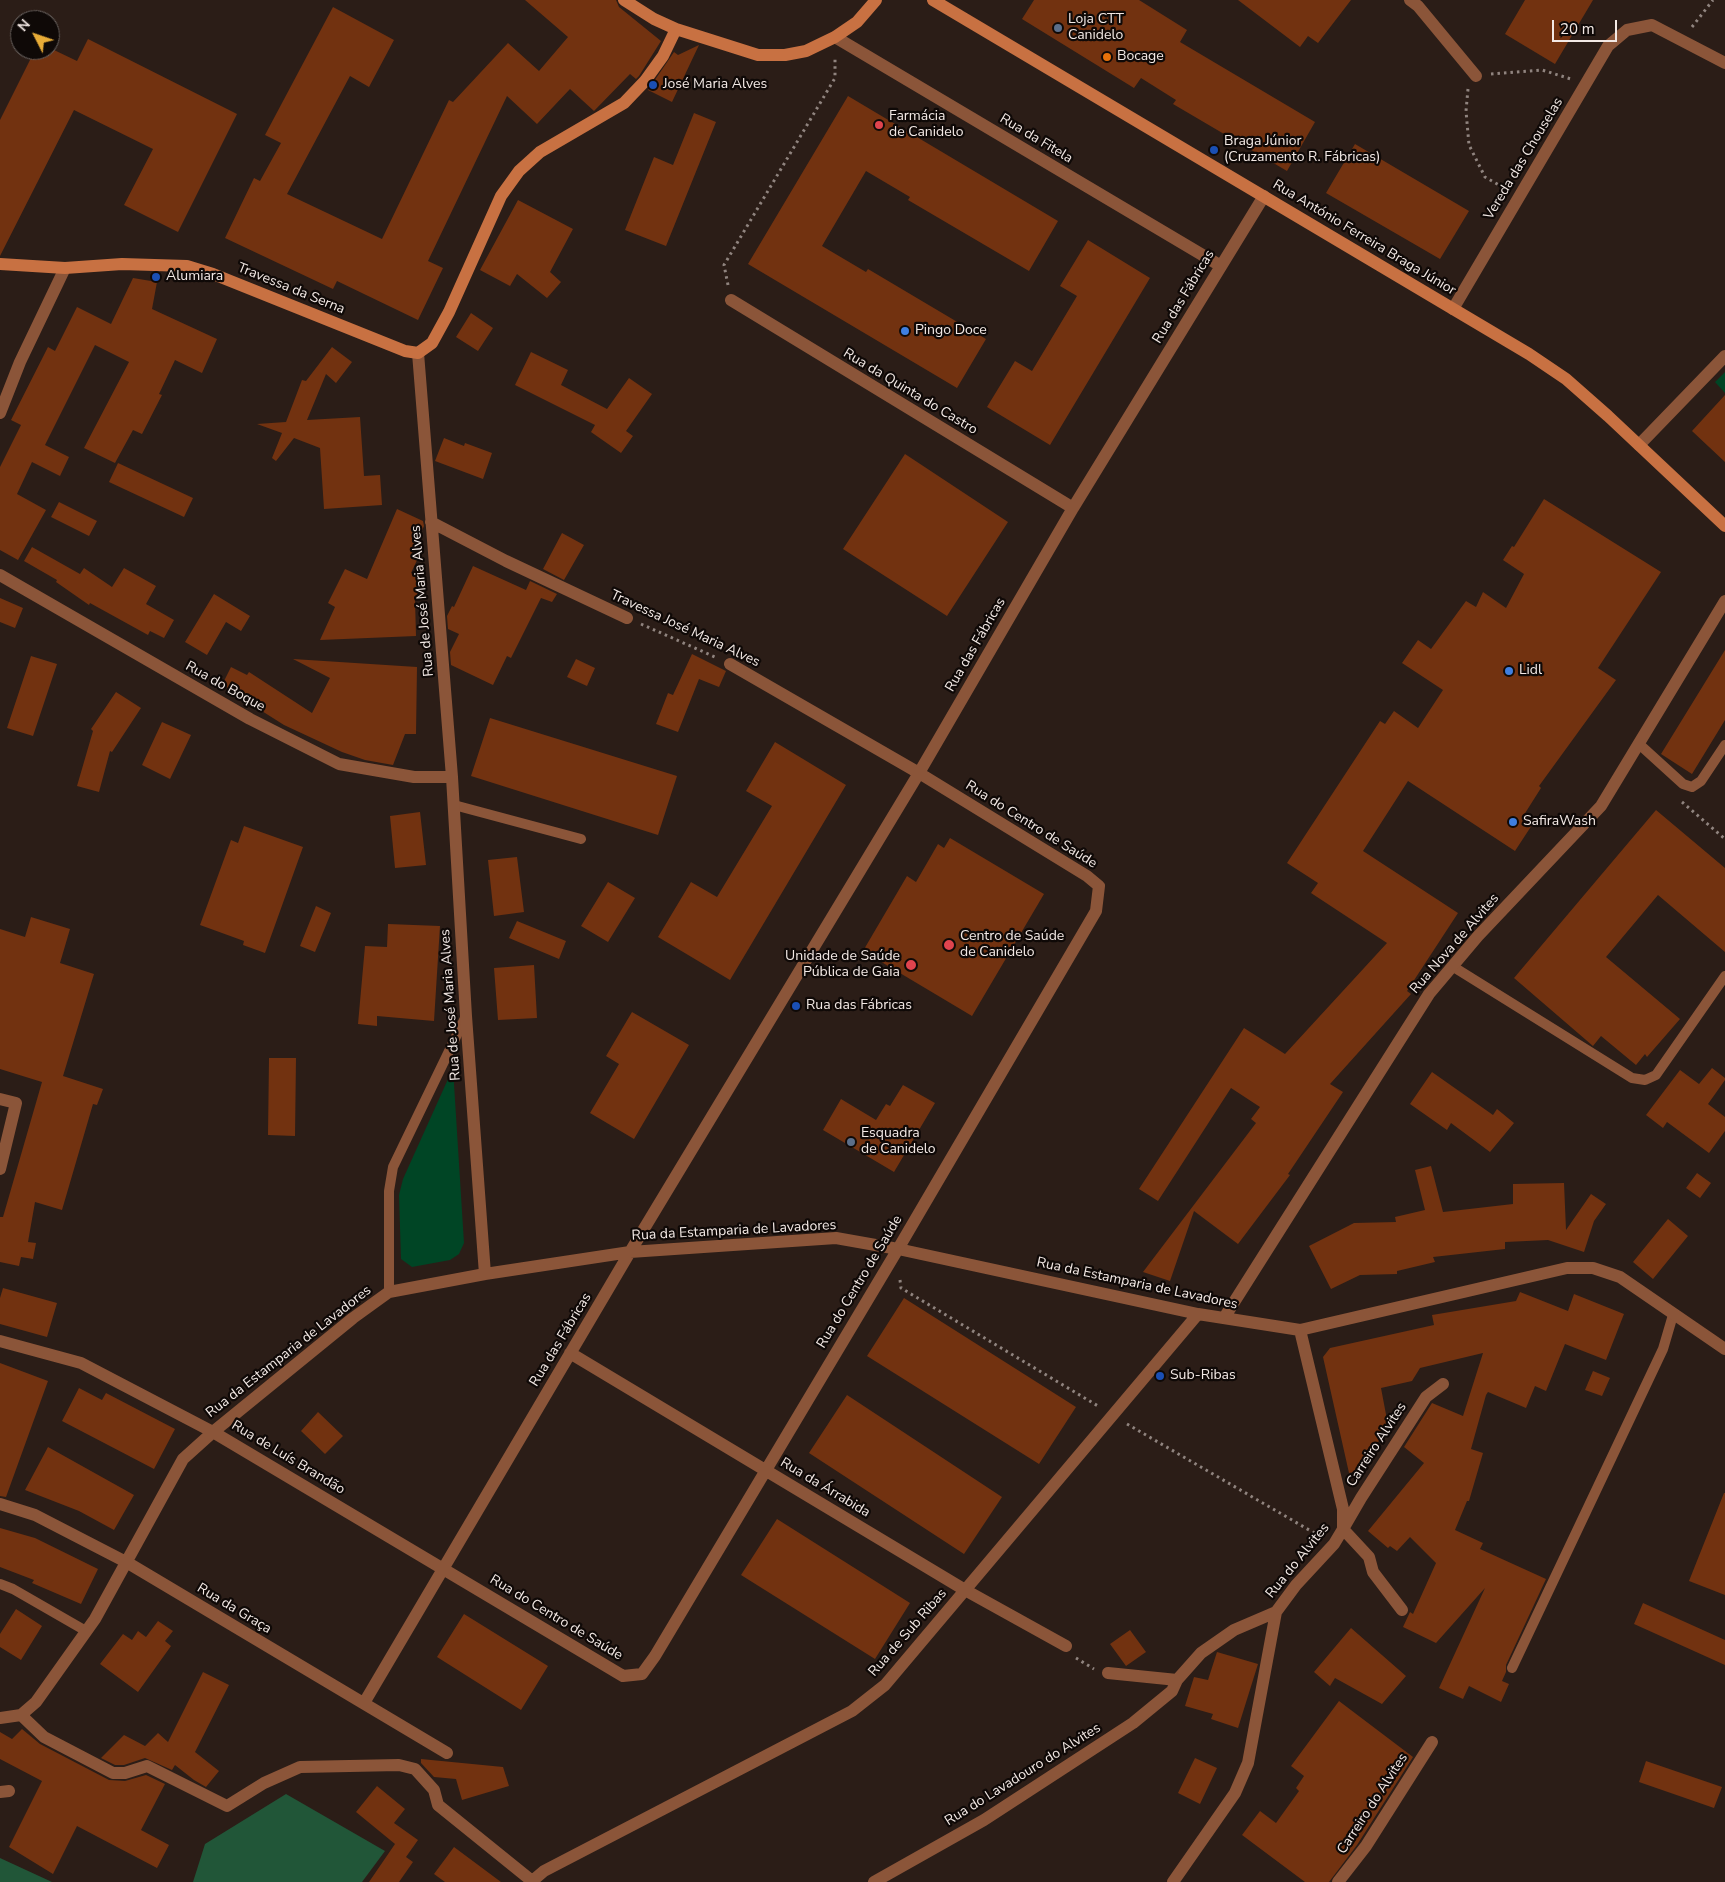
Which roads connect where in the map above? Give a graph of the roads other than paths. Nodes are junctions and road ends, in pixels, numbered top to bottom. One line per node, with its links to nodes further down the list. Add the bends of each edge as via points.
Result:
1 (624, 0): 5 (street)
2 (876, 0): 6 (street, via 857,22)
3 (934, 0): 9 (street, Rua António Ferreira Braga Júnior)
4 (1410, 0): 8 (street)
5 (676, 29): 6 (street, via 758,55 806,51); 15 (street, via 663,56 624,103 540,152 519,171 501,196 432,343)
6 (835, 37): 11 (street, Rua da Fitela)
7 (1725, 63): 14 (street, Vereda das Chouselas, via 1652,24 1627,30 1608,46)
8 (1476, 76)
9 (1264, 196): 11 (street, Rua das Fábricas); 14 (street, Rua António Ferreira Braga Júnior)
10 (0, 264): 12 (street, Travessa da Serna)
11 (1221, 266): 19 (street, Rua das Fábricas)
12 (65, 268): 15 (street, Travessa da Serna, via 122,264 187,266 405,351); 17 (street, via 20,362)
13 (731, 300): 19 (street, Rua da Quinta do Castro)
14 (1454, 309): 18 (street, Rua António Ferreira Braga Júnior, via 1566,379)
15 (418, 353): 20 (street, Rua de José Maria Alves)
16 (1725, 356): 18 (street)
17 (0, 414)
18 (1639, 445): 21 (street, Rua António Ferreira Braga Júnior)
19 (1073, 508): 28 (street, Rua das Fábricas)
20 (431, 522): 24 (street, Travessa José Maria Alves); 29 (street, Rua de José Maria Alves)
21 (1725, 526)
22 (0, 575): 29 (street, Rua do Boque, via 250,719 339,764 414,777)
23 (1725, 601): 26 (street, Rua Nova de Alvites)
24 (627, 618)
25 (730, 664): 28 (street, Travessa José Maria Alves)
26 (1638, 744): 27 (lane, via 1683,784 1692,787 1701,781); 32 (street, Rua Nova de Alvites, via 1601,806)
27 (1725, 745)
28 (919, 773): 37 (street, Rua do Centro de Saúde, via 1088,876 1099,886 1096,911); 38 (street, Rua das Fábricas)
29 (452, 777): 30 (street, Rua de José Maria Alves)
30 (454, 804): 31 (lane); 34 (street, Rua de José Maria Alves)
31 (581, 839)
32 (1452, 966): 33 (lane, via 1632,1078 1645,1080 1656,1075); 43 (street, Rua Nova de Alvites, via 1429,994)
33 (1725, 976)
34 (466, 1016): 39 (street, Rua de José Maria Alves); 40 (lane, via 393,1167)
35 (0, 1099): 36 (street, via 16,1103)
36 (0, 1169)
37 (898, 1249): 38 (street, Rua da Estamparia de Lavadores, via 836,1238); 41 (street, Rua da Estamparia de Lavadores); 50 (street, Rua do Centro de Saúde)
38 (630, 1252): 39 (street, Rua da Estamparia de Lavadores); 47 (street, Rua das Fábricas)
39 (486, 1274): 40 (street, Rua da Estamparia de Lavadores)
40 (388, 1292): 49 (street, Rua da Estamparia de Lavadores)
41 (1198, 1314): 43 (street, Rua da Estamparia de Lavadores); 56 (street, Rua de Sub Ribas)
42 (1673, 1315): 44 (street, Rua da Estamparia de Lavadores, via 1620,1277 1593,1268 1567,1268); 46 (street, Rua da Estamparia de Lavadores); 61 (lane, via 1663,1349)
43 (1224, 1318): 44 (street, Rua da Estamparia de Lavadores)
44 (1300, 1330): 52 (street, Rua do Alvites, via 1343,1509)
45 (0, 1341): 49 (street, Rua de Luís Brandão, via 81,1363)
46 (1725, 1349)
47 (570, 1353): 50 (street, Rua da Árrabida); 54 (street, Rua das Fábricas)
48 (1443, 1384): 52 (street, Carreiro Alvites, via 1426,1397)
49 (213, 1432): 53 (street, Rua da Estamparia de Lavadores, via 183,1459); 54 (street, Rua de Luís Brandão)
50 (766, 1470): 54 (street, Rua do Centro de Saúde, via 642,1674 623,1676); 56 (street, Rua da Árrabida)
51 (0, 1504): 53 (street, Rua da Graça, via 35,1515)
52 (1344, 1529): 57 (street, via 1369,1557 1373,1572); 58 (street, Rua do Alvites)
53 (128, 1563): 59 (street, Rua da Estamparia de Lavadores); 64 (street, Rua da Graça)
54 (444, 1568): 64 (street, Rua das Fábricas)
55 (0, 1584): 59 (lane)
56 (965, 1590): 60 (street, Rua da Árrabida); 69 (street, Rua de Sub Ribas, via 885,1685 852,1711 544,1871)
57 (1402, 1610)
58 (1276, 1612): 63 (street, Rua do Lavadouro do Alvites, via 1234,1630 1201,1653); 71 (street, Rua do Alvites, via 1248,1763 1235,1793)
59 (86, 1632): 65 (street, Rua da Estamparia de Lavadores, via 36,1702)
60 (1066, 1646)
61 (1512, 1668)
62 (1108, 1673): 63 (street)
63 (1177, 1680): 70 (street, Rua do Lavadouro do Alvites, via 1172,1691 1125,1728 984,1820)
64 (364, 1703): 68 (street, Rua da Graça)
65 (21, 1715): 66 (street); 69 (street, via 44,1737 113,1773 147,1766 227,1806 264,1783 300,1767 399,1765 415,1769 434,1790 438,1805)
66 (0, 1718)
67 (1432, 1742): 72 (street, Carreiro do Alvites, via 1366,1846)
68 (447, 1753)
69 (531, 1881)
70 (874, 1882)
71 (1173, 1882)
72 (1338, 1882)

